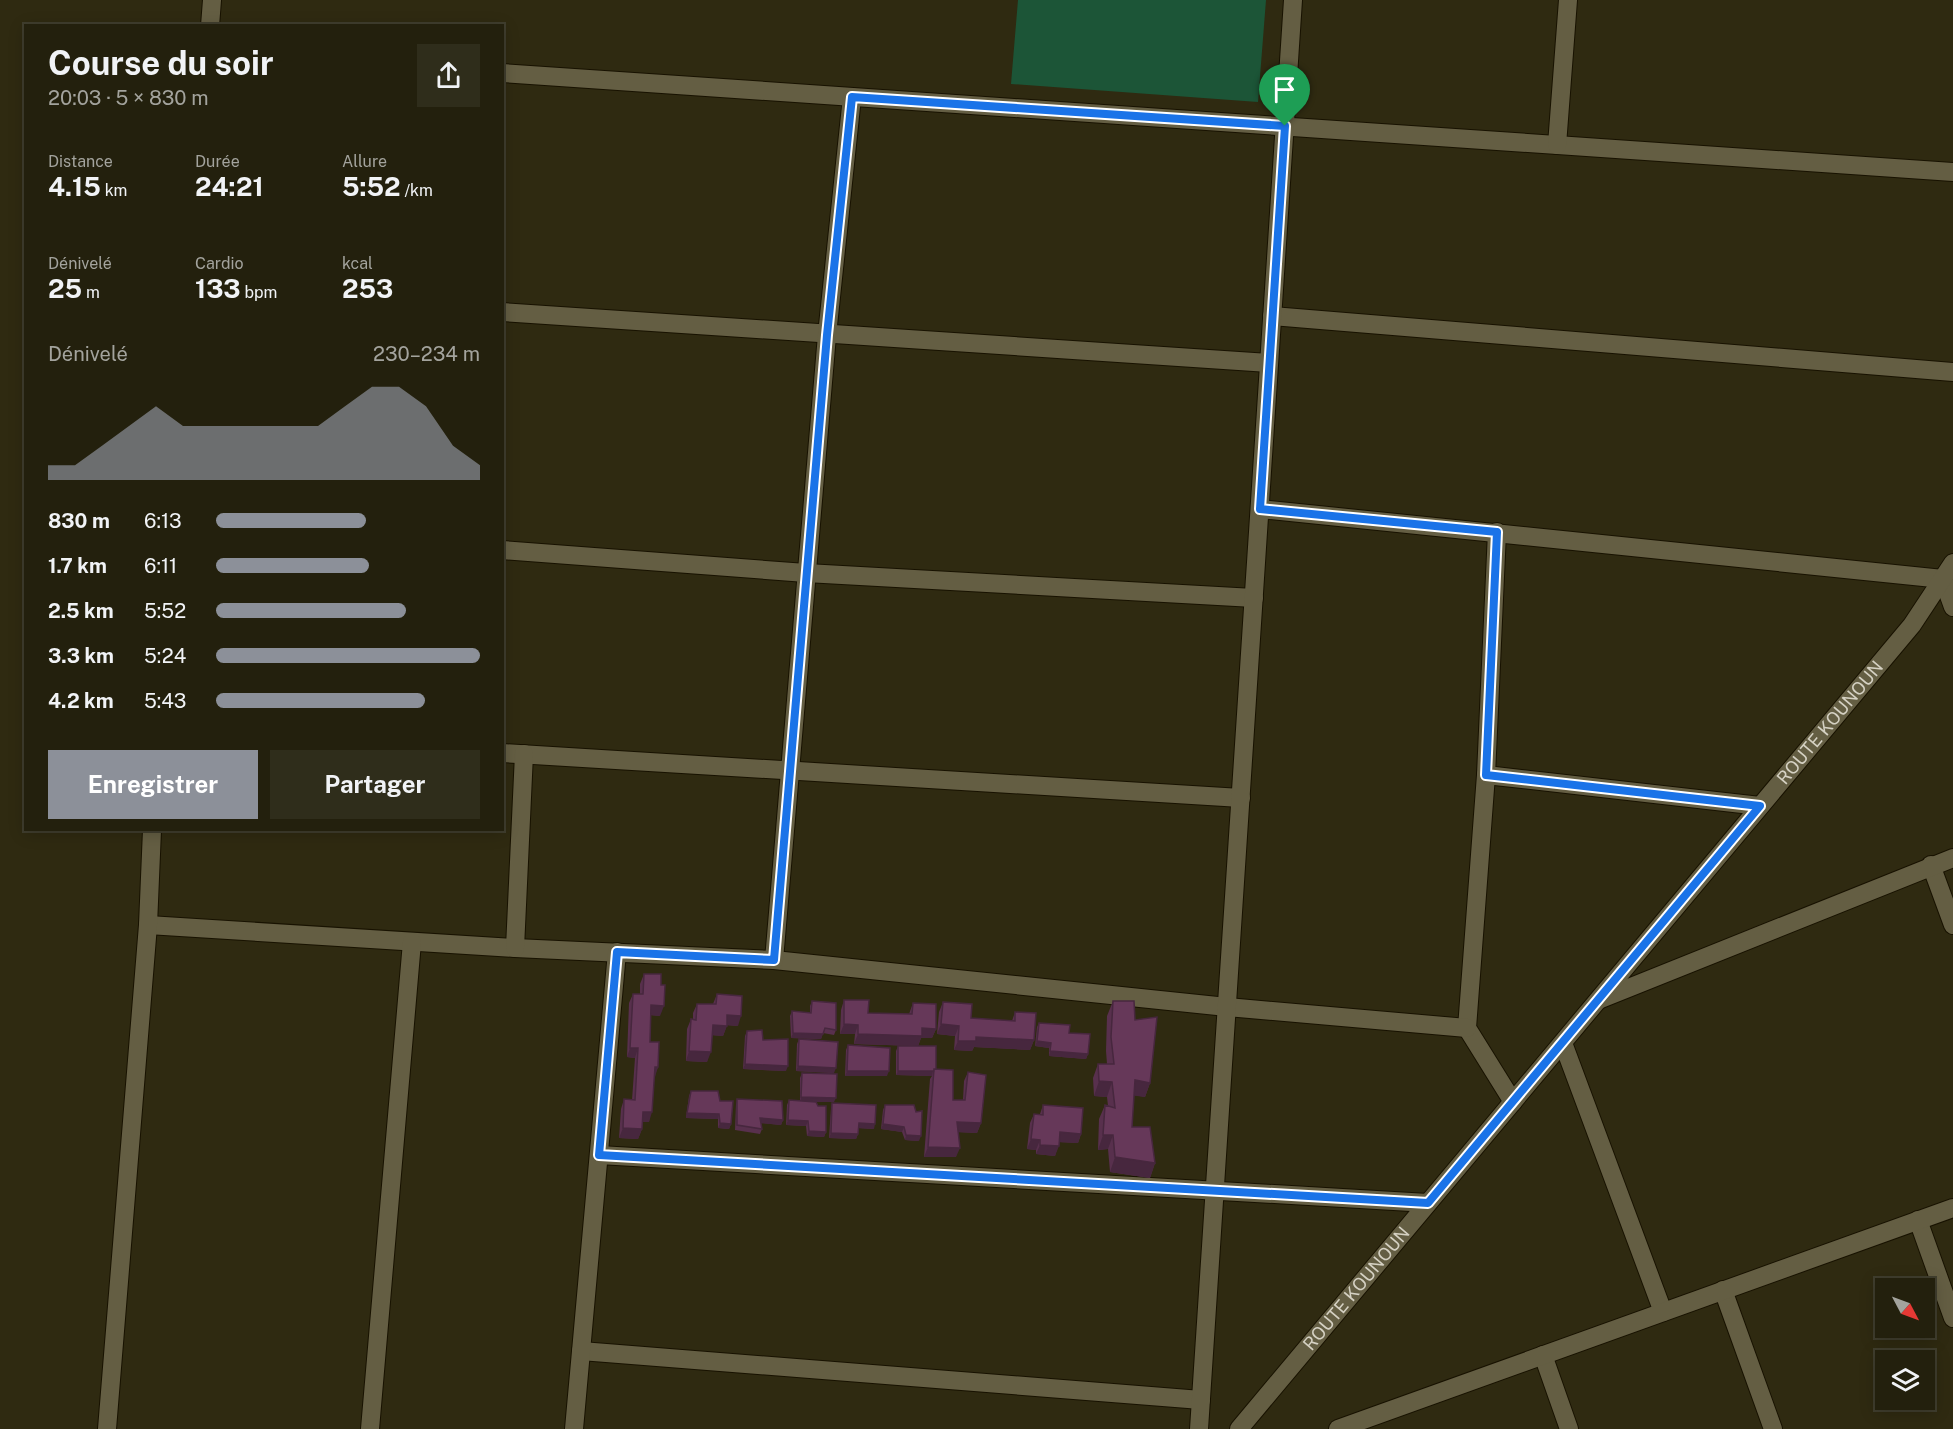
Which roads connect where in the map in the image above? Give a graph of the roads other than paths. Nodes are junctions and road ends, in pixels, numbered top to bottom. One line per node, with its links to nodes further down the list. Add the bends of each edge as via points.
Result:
1 (212, 0): 4 (street)
2 (1293, 0): 7 (street)
3 (1568, 0): 8 (street)
4 (210, 24)
5 (504, 73): 6 (street)
6 (852, 97): 7 (street); 12 (street)
7 (1285, 126): 8 (street); 11 (street)
8 (1557, 145): 9 (street)
9 (1953, 172)
10 (504, 312): 12 (street)
11 (1272, 316): 13 (street); 14 (street)
12 (827, 335): 13 (street); 19 (street)
13 (1269, 363): 15 (street)
14 (1953, 372)
15 (1260, 509): 16 (street); 20 (street)
16 (1497, 532): 18 (street); 25 (street)
17 (504, 550): 19 (street)
18 (1948, 571): 21 (street); 27 (street, ROUTE KOUNOUN, via 1912,625)
19 (806, 573): 20 (street); 24 (street)
20 (1254, 598): 26 (street)
21 (1953, 607)
22 (504, 753): 23 (street)
23 (524, 754): 24 (street); 34 (street)
24 (789, 769): 26 (street); 36 (street)
25 (1486, 775): 27 (street); 39 (street)
26 (1241, 798): 38 (street)
27 (1760, 806): 37 (street, ROUTE KOUNOUN)
28 (152, 831): 31 (street)
29 (1953, 858): 30 (street)
30 (1931, 866): 32 (street); 37 (street)
31 (148, 925): 33 (street); 54 (street)
32 (1953, 925)
33 (412, 942): 34 (street); 55 (street)
34 (515, 948): 35 (street)
35 (617, 952): 36 (street); 42 (street)
36 (774, 960): 38 (street)
37 (1598, 1000): 40 (street, ROUTE KOUNOUN)
38 (1227, 1007): 39 (street); 43 (street)
39 (1467, 1028): 41 (street)
40 (1563, 1043): 41 (street, ROUTE KOUNOUN); 48 (street)
41 (1513, 1102): 44 (street, ROUTE KOUNOUN)
42 (599, 1155): 43 (street); 50 (street)
43 (1215, 1191): 44 (street); 52 (street)
44 (1428, 1203): 58 (street, ROUTE KOUNOUN)
45 (1953, 1208): 46 (street)
46 (1918, 1220): 47 (street); 49 (street)
47 (1723, 1290): 48 (street); 61 (street)
48 (1664, 1312): 51 (street)
49 (1953, 1318)
50 (581, 1351): 52 (street); 56 (street)
51 (1543, 1355): 53 (street); 60 (street)
52 (1201, 1401): 57 (street)
53 (1363, 1425): 59 (street)
54 (107, 1429)
55 (370, 1429)
56 (574, 1429)
57 (1199, 1429)
58 (1239, 1429)
59 (1338, 1429)
60 (1569, 1429)
61 (1773, 1429)

